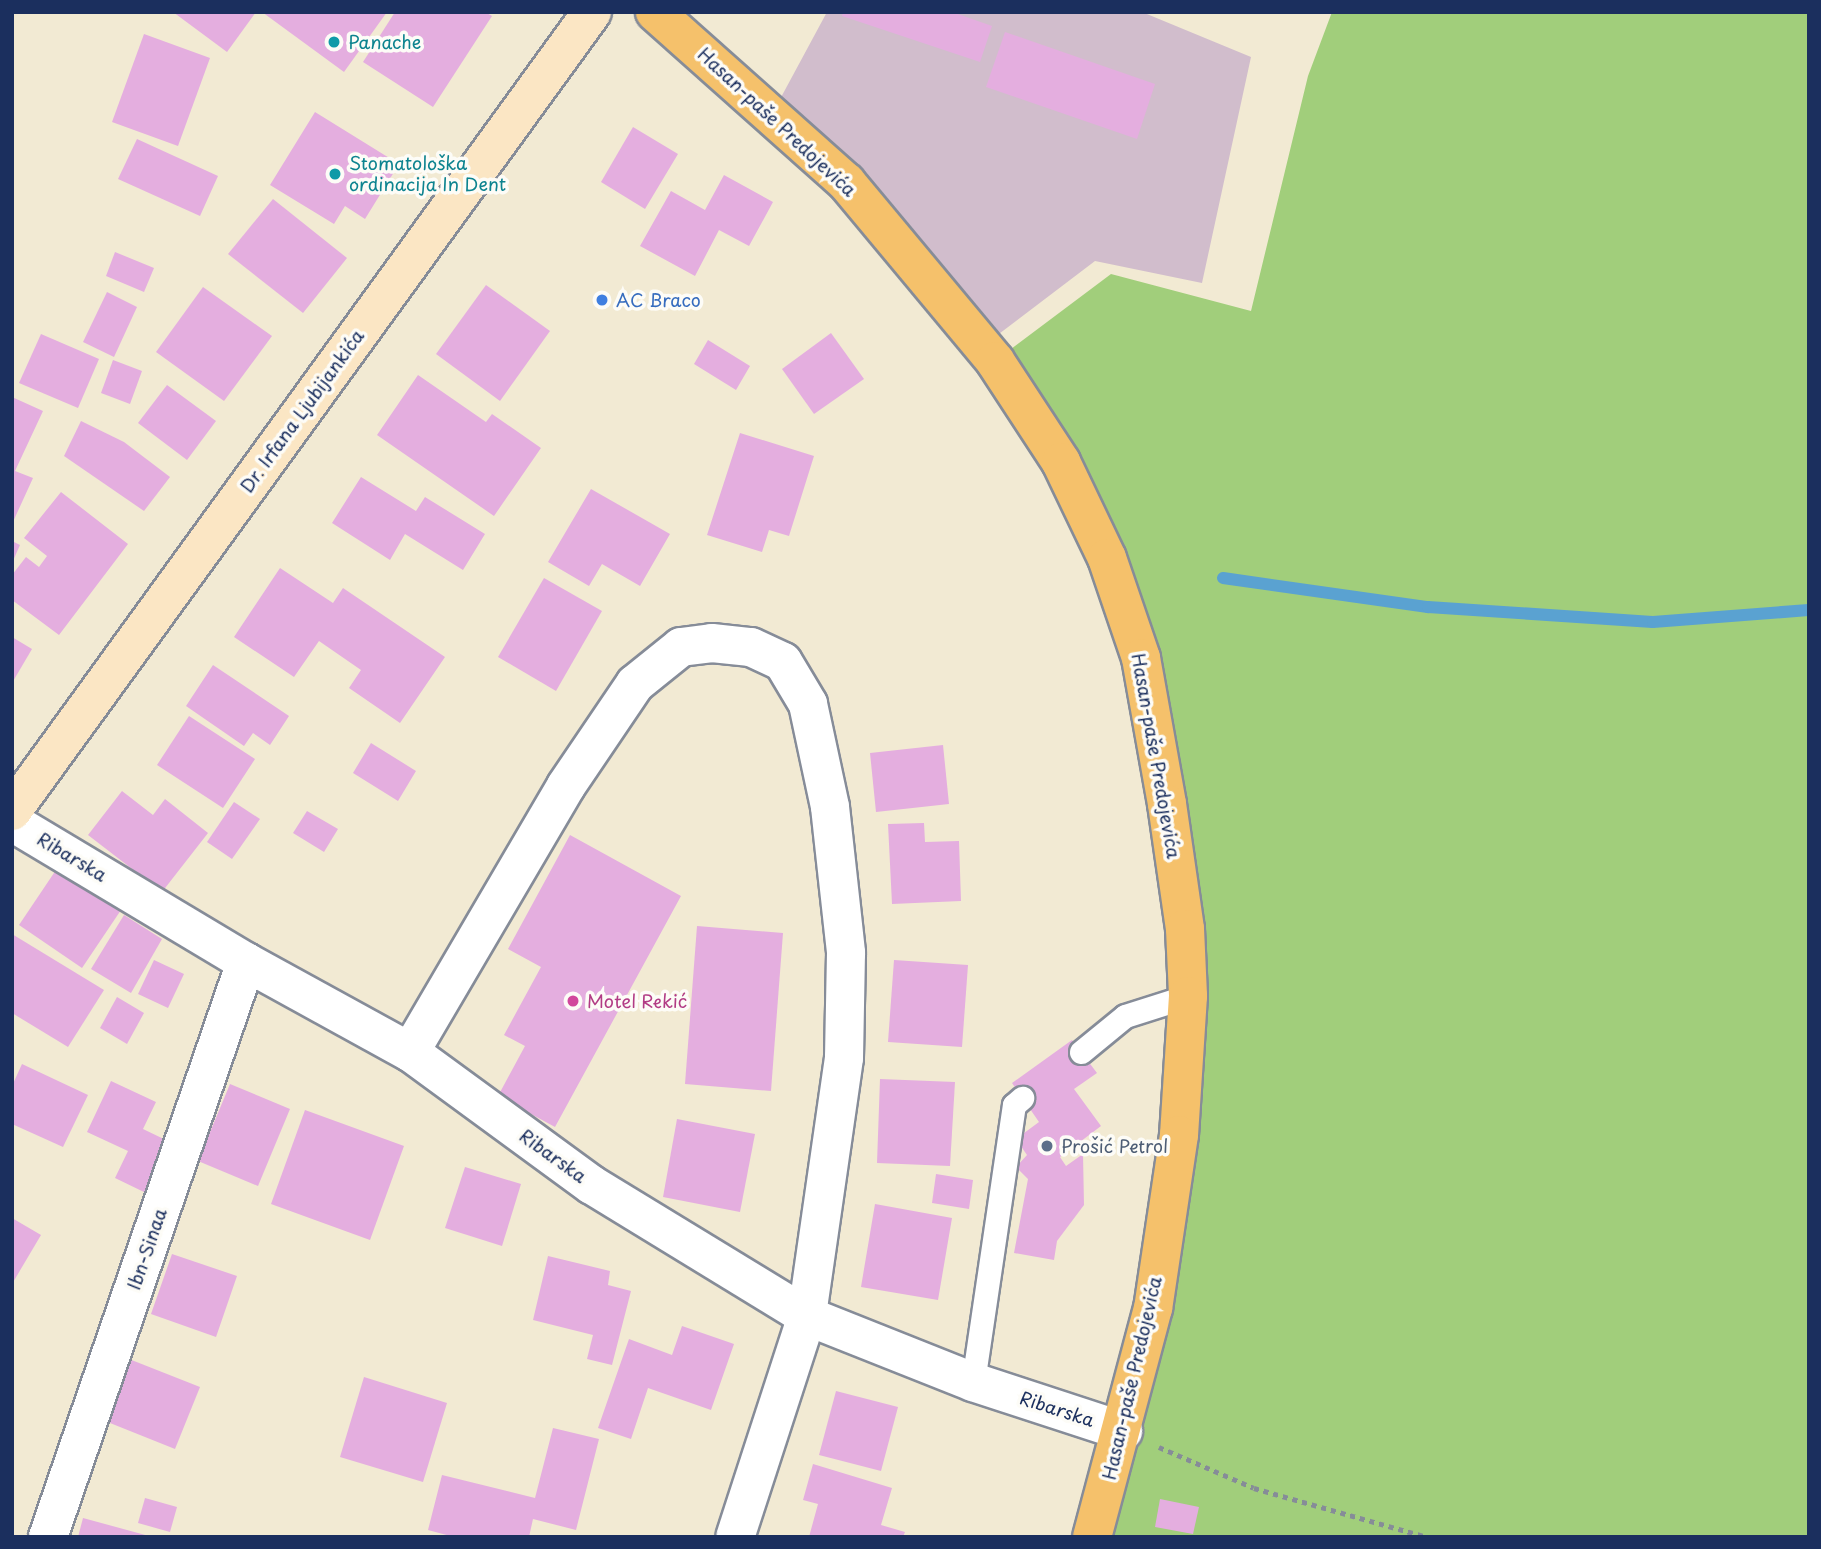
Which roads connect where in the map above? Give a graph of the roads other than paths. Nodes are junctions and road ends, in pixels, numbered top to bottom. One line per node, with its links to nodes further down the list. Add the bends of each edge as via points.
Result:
1 (592, 12): 3 (main road, Dr. Irfana Ljubijankića)
2 (655, 12): 5 (main road, Hasan-paše Predojevića, via 846,182 995,361 1060,462 1107,558 1141,658 1180,891)
3 (16, 800): 4 (street, Ribarska)
4 (246, 962): 6 (street, Ribarska); 12 (street, Ibn-Sinaa)
5 (1188, 996): 7 (lane, via 1125,1016); 11 (main road, Hasan-paše Predojevića, via 1179,1135 1153,1308)
6 (410, 1052): 9 (street, Ribarska, via 592,1185); 9 (street, via 566,786 635,684 681,647 712,643 751,647 783,662 808,704 830,807 846,953 844,1058)
7 (1081, 1052)
8 (1022, 1098): 10 (lane, via 1014,1105)
9 (807, 1316): 10 (street, Ribarska); 13 (street)
10 (973, 1382): 11 (street, Ribarska)
11 (1123, 1431): 14 (main road, Hasan-paše Predojevića)
12 (48, 1537)
13 (735, 1537)
14 (1092, 1537)

